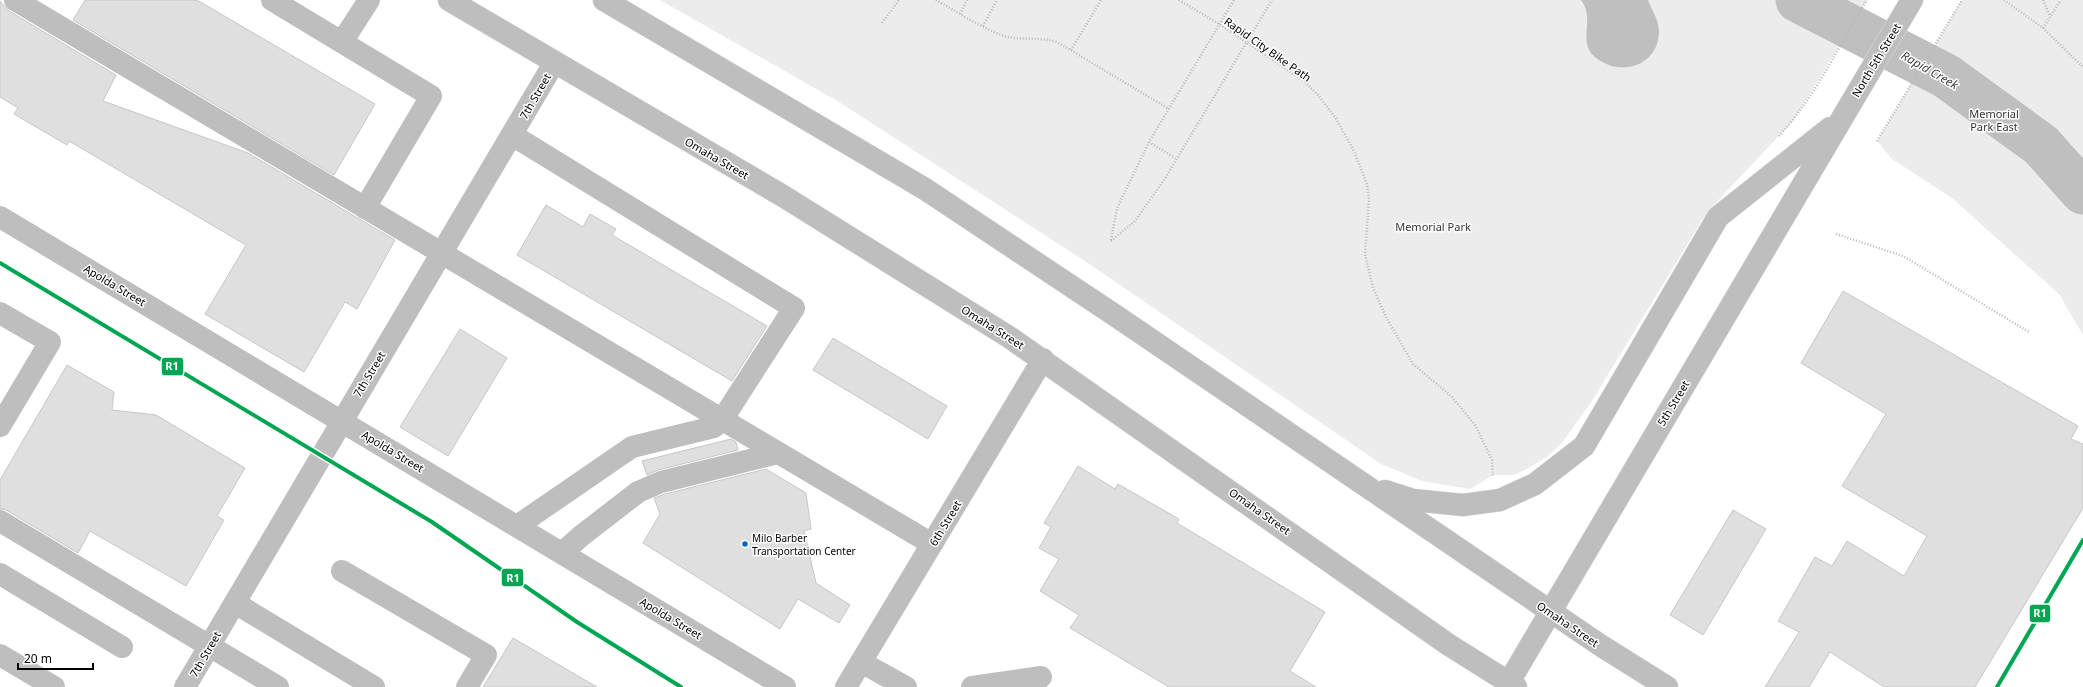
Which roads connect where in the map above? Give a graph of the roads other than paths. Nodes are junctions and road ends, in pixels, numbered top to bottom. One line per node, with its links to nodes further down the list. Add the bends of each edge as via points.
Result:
1 (272, 0): 7 (main road)
2 (369, 0): 7 (main road)
3 (449, 0): 8 (main road, Omaha Street)
4 (604, 0): 20 (main road, Omaha Street, via 925,189)
5 (1912, 0): 9 (main road, North 5th Street)
6 (20, 1): 11 (main road)
7 (342, 42): 11 (main road, via 431,96)
8 (554, 63): 10 (main road, 7th Street); 15 (main road, Omaha Street, via 783,196)
9 (1840, 120): 20 (main road, via 1718,217 1584,446 1535,484 1500,500 1463,505 1413,500); 28 (main road, 5th Street)
10 (512, 135): 13 (main road, 7th Street); 17 (main road, via 794,308)
11 (365, 208): 13 (main road)
12 (0, 217): 16 (main road, Apolda Street)
13 (440, 253): 16 (main road, 7th Street); 17 (main road)
14 (0, 313): 18 (main road, via 50,342)
15 (1043, 359): 23 (main road, 6th Street); 35 (main road, Omaha Street)
16 (342, 420): 22 (main road, Apolda Street); 27 (main road, 7th Street)
17 (722, 420): 19 (main road); 22 (main road, via 714,427 632,446)
18 (0, 426)
19 (778, 453): 23 (main road); 24 (main road, via 661,482 638,492)
20 (1362, 484): 28 (main road, Omaha Street)
21 (0, 522): 30 (main road)
22 (517, 526): 24 (main road, Apolda Street)
23 (932, 544): 32 (main road, 6th Street)
24 (562, 553): 40 (main road, Apolda Street)
25 (342, 571): 39 (main road, via 486,655)
26 (0, 574): 29 (main road)
27 (235, 603): 30 (main road, 7th Street); 38 (main road)
28 (1550, 611): 35 (main road, 5th Street); 44 (main road, Omaha Street)
29 (122, 647)
30 (209, 647): 34 (main road, 7th Street); 37 (main road)
31 (0, 655): 36 (main road)
32 (861, 662): 41 (main road, 6th Street); 42 (main road)
33 (1041, 677): 43 (main road)
34 (195, 684)
35 (1510, 685)
36 (54, 687)
37 (278, 687)
38 (374, 687)
39 (467, 687)
40 (785, 687)
41 (846, 687)
42 (906, 687)
43 (972, 687)
44 (1667, 687)

